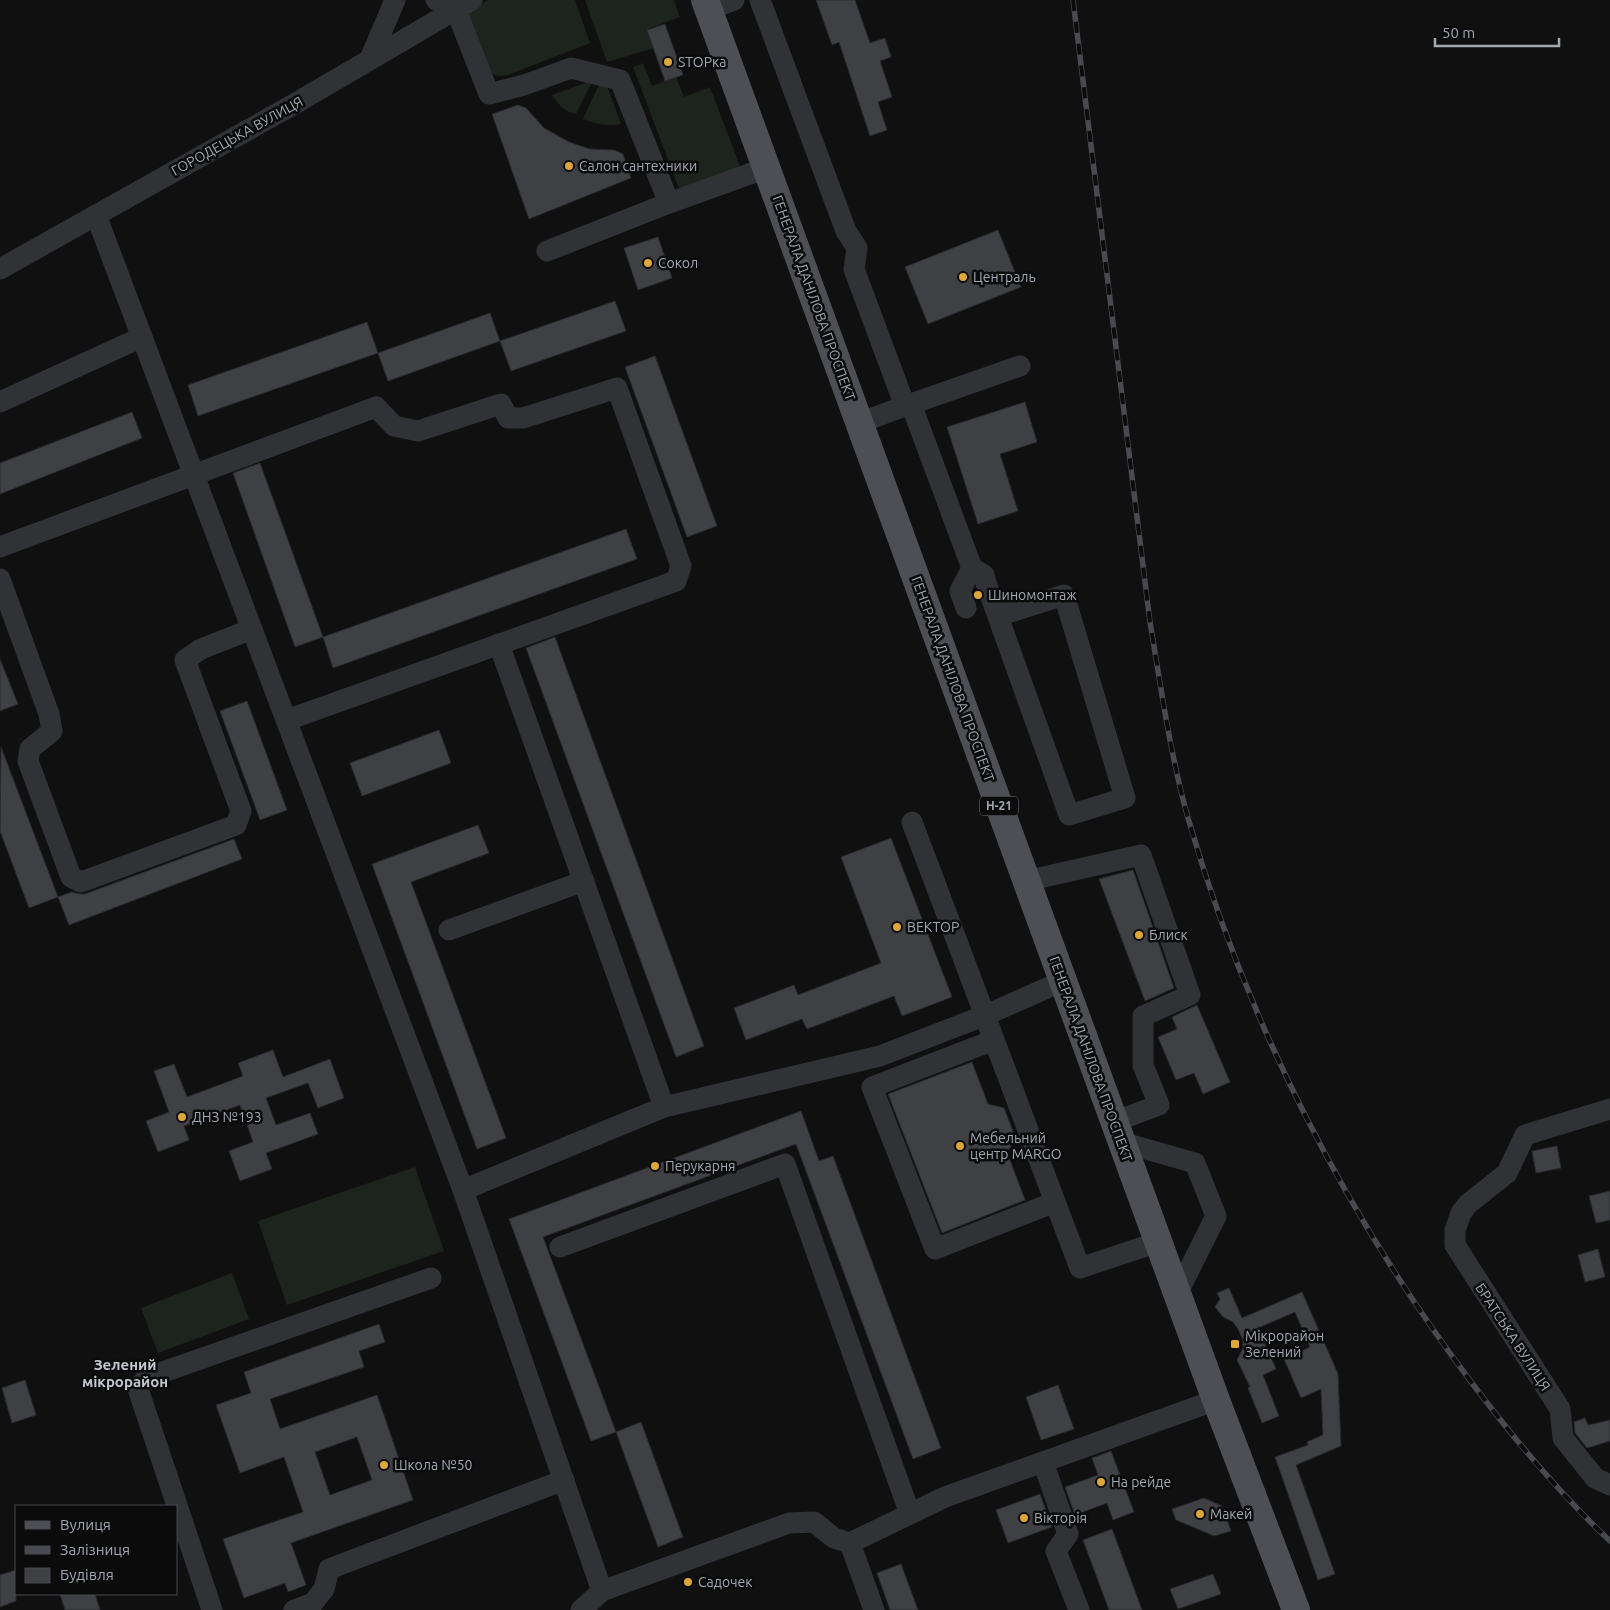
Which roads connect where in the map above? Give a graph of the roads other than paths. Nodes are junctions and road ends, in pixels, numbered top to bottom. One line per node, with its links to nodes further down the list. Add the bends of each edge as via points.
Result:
1 (395, 0): 7 (street)
2 (436, 0): 5 (street)
3 (734, 0): 6 (street)
4 (760, 0): 16 (street, via 846,231 857,248 854,269)
5 (464, 5): 7 (street, ГОРОДЕЦЬКА ВУЛИЦЯ); 9 (street, via 489,94 571,68 620,80)
6 (707, 5): 8 (main road, ГЕНЕРАЛА ДАНІЛОВА ПРОСПЕКТ / Н-21)
7 (370, 59): 10 (street, ГОРОДЕЦЬКА ВУЛИЦЯ)
8 (766, 168): 9 (street); 17 (main road, ГЕНЕРАЛА ДАНІЛОВА ПРОСПЕКТ / Н-21)
9 (669, 203): 11 (street)
10 (96, 215): 12 (street, ГОРОДЕЦЬКА ВУЛИЦЯ); 13 (street)
11 (548, 251)
12 (0, 269)
13 (142, 337): 15 (street); 18 (street)
14 (1020, 366): 16 (street)
15 (0, 402)
16 (908, 405): 17 (street); 20 (street)
17 (859, 423): 28 (main road, ГЕНЕРАЛА ДАНІЛОВА ПРОСПЕКТ / Н-21)
18 (194, 474): 19 (street); 24 (street); 25 (street, via 376,407 394,426 418,431 501,404 508,418 523,418 617,388 681,566 676,581)
19 (0, 548)
20 (972, 568): 22 (street, via 960,591); 23 (street, via 984,575)
21 (0, 579): 24 (street, via 49,714 52,731 30,749 28,761 71,877 81,882 236,825 240,812 185,660 201,649)
22 (966, 608)
23 (998, 616): 23 (street, via 1069,815 1125,798 1064,595)
24 (252, 629): 26 (street)
25 (499, 644): 26 (street); 29 (street)
26 (286, 720): 37 (street)
27 (912, 822): 32 (street)
28 (1026, 880): 31 (main road, ГЕНЕРАЛА ДАНІЛОВА ПРОСПЕКТ / Н-21); 36 (street, via 1141,855 1190,995 1143,1016 1143,1066 1159,1105)
29 (584, 881): 30 (street); 34 (street)
30 (449, 930)
31 (1063, 981): 32 (street); 36 (main road, ГЕНЕРАЛА ДАНІЛОВА ПРОСПЕКТ / Н-21)
32 (986, 1015): 33 (street); 34 (street, via 880,1056)
33 (994, 1040): 38 (street); 38 (street, via 872,1088 935,1250)
34 (664, 1107): 37 (street)
35 (1610, 1110): 46 (street, БРАТСЬКА ВУЛИЦЯ, via 1525,1136 1507,1173 1468,1204 1460,1213 1455,1230 1455,1245 1560,1409 1563,1438 1595,1478)
36 (1118, 1132): 39 (main road, ГЕНЕРАЛА ДАНІЛОВА ПРОСПЕКТ / Н-21); 42 (street, via 1194,1163 1216,1216)
37 (463, 1190): 45 (street)
38 (1055, 1202): 39 (street, via 1080,1268)
39 (1158, 1242): 42 (main road, ГЕНЕРАЛА ДАНІЛОВА ПРОСПЕКТ / Н-21)
40 (560, 1248): 49 (street, via 785,1164)
41 (431, 1278): 47 (street, via 146,1378 138,1389)
42 (1177, 1294): 43 (main road, ГЕНЕРАЛА ДАНІЛОВА ПРОСПЕКТ / Н-21)
43 (1216, 1400): 44 (street); 57 (main road, ГЕНЕРАЛА ДАНІЛОВА ПРОСПЕКТ / Н-21)
44 (1043, 1462): 49 (street, via 945,1497); 56 (street, via 1068,1534 1056,1551)
45 (564, 1480): 51 (street); 53 (street, via 329,1569 324,1589 313,1603)
46 (1610, 1485)
47 (177, 1505)
48 (178, 1508): 52 (street)
49 (910, 1514): 50 (street)
50 (850, 1543): 51 (street, via 834,1538 814,1522 789,1523); 55 (street)
51 (602, 1591): 54 (street)
52 (212, 1610)
53 (294, 1610)
54 (581, 1610)
55 (874, 1610)
56 (1079, 1610)
57 (1296, 1610)

